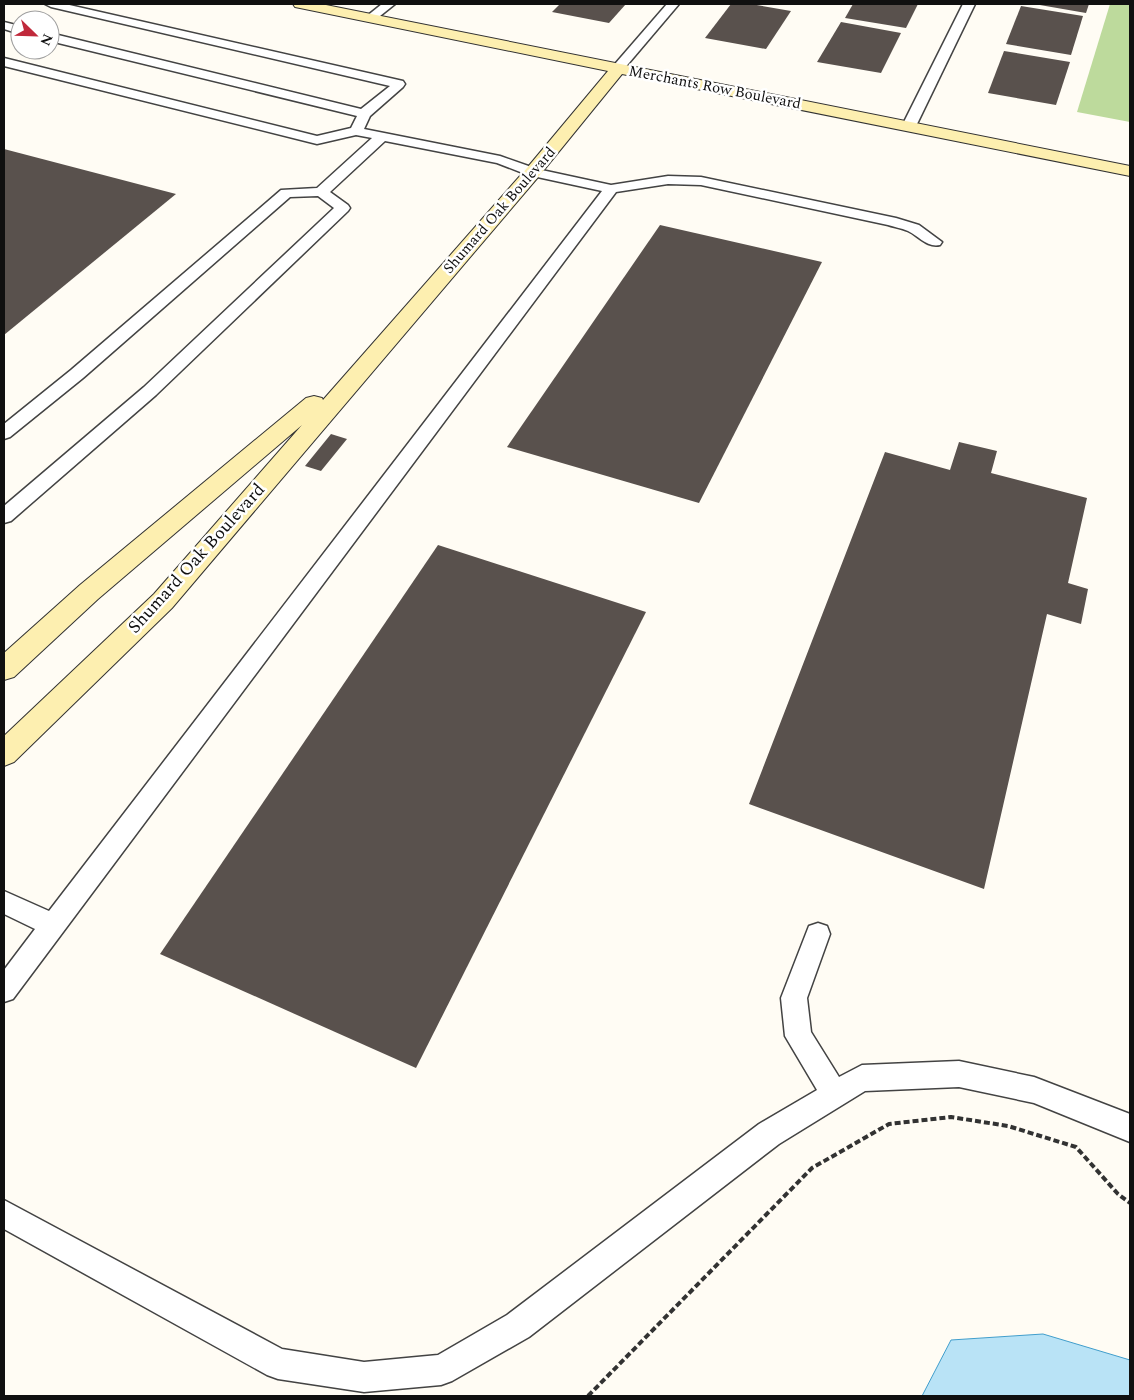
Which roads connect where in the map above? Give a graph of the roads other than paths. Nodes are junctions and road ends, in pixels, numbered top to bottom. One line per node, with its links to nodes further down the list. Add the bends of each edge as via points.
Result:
1 (51, 4): 10 (lane, via 399,84)
2 (300, 4): 6 (street, Merchants Row Boulevard)
3 (389, 4): 6 (lane)
4 (673, 4): 9 (lane)
5 (969, 4): 11 (lane)
6 (371, 18): 9 (street, Merchants Row Boulevard)
7 (60, 39): 10 (lane)
8 (4, 62): 12 (lane, via 317,140)
9 (619, 68): 11 (street, Merchants Row Boulevard); 14 (street, Shumard Oak Boulevard)
10 (364, 114): 12 (lane)
11 (909, 126): 15 (street, Merchants Row Boulevard)
12 (356, 131): 13 (lane)
13 (381, 136): 14 (lane, via 500,160); 17 (lane)
14 (533, 172): 16 (lane); 19 (street, Shumard Oak Boulevard)
15 (1130, 172)
16 (611, 189): 18 (lane, via 668,180 701,181 891,221 914,228); 25 (lane)
17 (321, 192): 20 (lane, via 286,193); 21 (lane, via 343,208 150,391)
18 (935, 242)
19 (377, 351): 22 (street, Shumard Oak Boulevard, via 89,592); 23 (street, Shumard Oak Boulevard, via 163,601)
20 (4, 433)
21 (4, 516)
22 (4, 669)
23 (4, 754)
24 (4, 902): 25 (lane)
25 (53, 925): 27 (lane)
26 (818, 934): 28 (lane, via 794,998 798,1036)
27 (4, 990)
28 (835, 1095): 29 (lane, via 862,1078 960,1074 1034,1090); 30 (lane, via 769,1134 518,1326 442,1370 364,1377 278,1364)
29 (1130, 1128)
30 (4, 1214)

